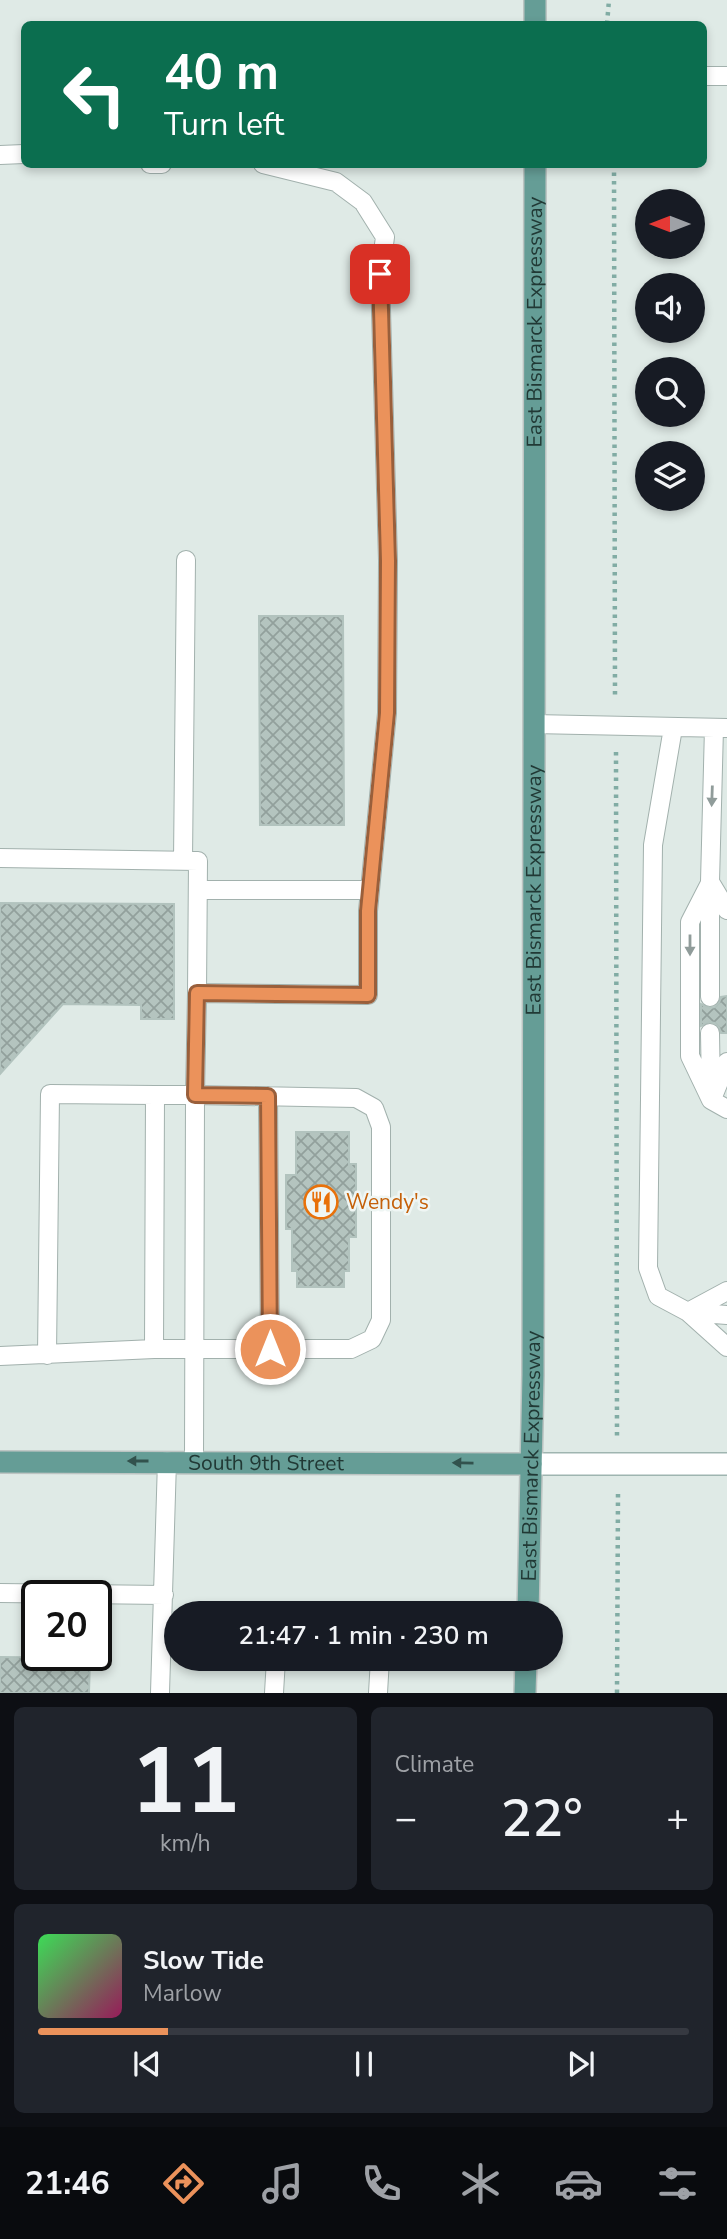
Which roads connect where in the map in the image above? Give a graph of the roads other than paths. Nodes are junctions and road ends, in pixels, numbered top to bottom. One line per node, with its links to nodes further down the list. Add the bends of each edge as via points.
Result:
1 (535, 0): 2 (main road)
2 (535, 21)
3 (707, 76): 4 (lane)
4 (727, 76)
5 (21, 154): 6 (lane)
6 (0, 155)
7 (279, 168): 17 (lane, via 336,182 363,202 384,237 380,274 387,713)
8 (535, 168): 10 (main road, East Bismarck Expressway)
9 (186, 560): 14 (lane)
10 (533, 724): 11 (lane); 39 (main road, East Bismarck Expressway)
11 (673, 728): 12 (lane); 28 (lane, via 653,845 648,1268 658,1296)
12 (720, 728): 15 (lane, one-way to 15)
13 (0, 858): 14 (lane)
14 (183, 861): 16 (lane, via 198,861)
15 (710, 882): 18 (lane); 20 (lane); 26 (lane, one-way to 26, via 690,922 690,1056)
16 (198, 890): 17 (lane); 19 (lane)
17 (370, 890): 19 (lane, via 368,995)
18 (727, 910)
19 (197, 993): 24 (lane)
20 (710, 997)
21 (710, 1033): 26 (lane)
22 (727, 1062): 26 (lane)
23 (155, 1095): 24 (lane); 31 (lane); 34 (lane, via 50,1094)
24 (195, 1095): 25 (lane); 32 (lane)
25 (268, 1096): 33 (lane); 33 (lane, via 356,1098 374,1108 381,1127 381,1320 372,1339 351,1349)
26 (719, 1105)
27 (727, 1291): 28 (lane)
28 (688, 1312): 29 (lane); 30 (lane)
29 (727, 1315)
30 (727, 1347)
31 (153, 1349): 32 (lane); 34 (lane)
32 (193, 1349): 33 (lane); 37 (lane)
33 (270, 1349)
34 (47, 1355): 35 (lane)
35 (0, 1356)
36 (167, 1461): 37 (main road, South 9th Street); 38 (main road, South 9th Street, one-way to 38); 42 (lane)
37 (194, 1461): 39 (main road, South 9th Street, one-way to 37)
38 (0, 1462)
39 (531, 1464): 40 (main road); 44 (main road, East Bismarck Expressway)
40 (727, 1464)
41 (0, 1593): 42 (lane)
42 (164, 1595): 43 (lane)
43 (165, 1601)
44 (528, 1601)
45 (164, 1671): 49 (lane)
46 (275, 1671): 50 (lane)
47 (379, 1671): 51 (lane)
48 (526, 1671): 52 (main road)
49 (160, 1693)
50 (274, 1693)
51 (378, 1693)
52 (525, 1693)

